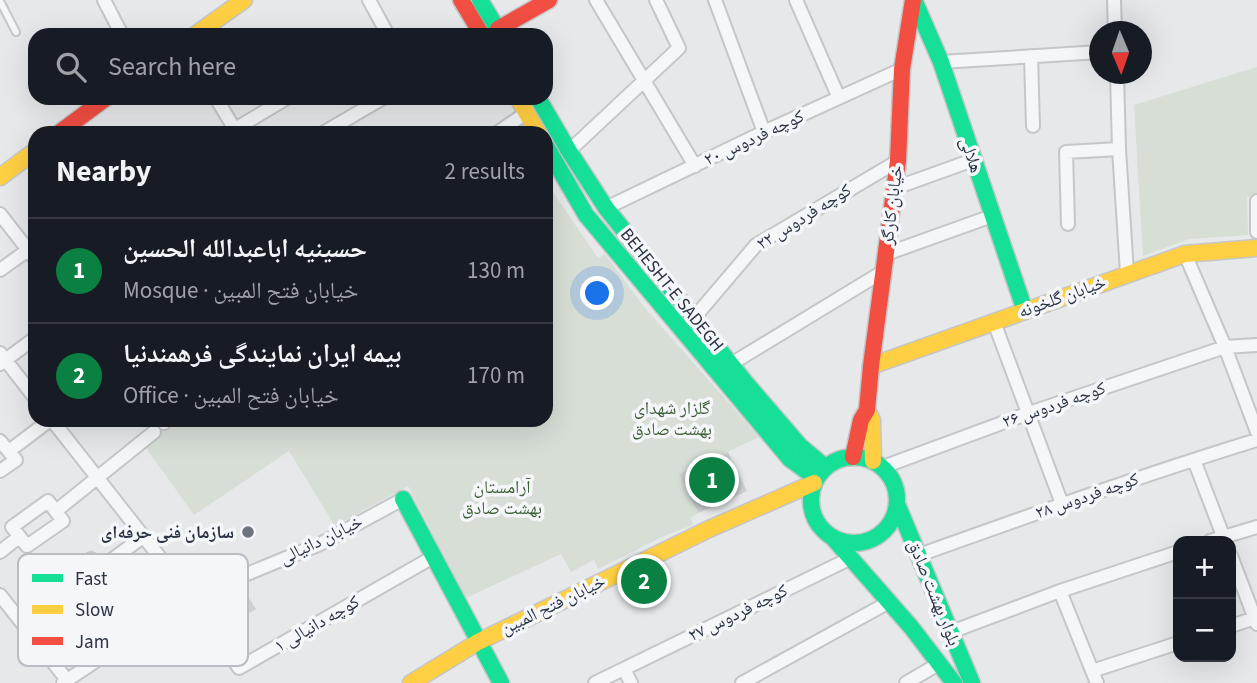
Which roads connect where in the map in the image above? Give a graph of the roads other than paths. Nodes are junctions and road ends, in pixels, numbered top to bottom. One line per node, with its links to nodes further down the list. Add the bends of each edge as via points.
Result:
1 (104, 0): 15 (street)
2 (244, 0): 16 (street)
3 (369, 0): 17 (street)
4 (461, 0): 18 (street)
5 (480, 0): 19 (street)
6 (549, 0): 20 (street)
7 (596, 0): 26 (street)
8 (656, 0): 26 (street, via 679,48)
9 (715, 0): 43 (street)
10 (796, 0): 28 (street)
11 (914, 0): 24 (street, هلالی); 25 (street, خیابان کارگر)
12 (1114, 0): 14 (street)
13 (0, 1): 21 (lane)
14 (1115, 21)
15 (118, 28)
16 (205, 28)
17 (383, 28)
18 (478, 28)
19 (497, 28)
20 (505, 28)
21 (16, 32)
22 (1089, 53): 23 (street)
23 (1031, 56): 24 (street); 42 (street)
24 (941, 62): 48 (street, هلالی)
25 (902, 69): 28 (street, کوچه فردوس ۲۰); 49 (street, خیابان کارگر)
26 (644, 80): 45 (street); 50 (street)
27 (1117, 84): 44 (street)
28 (839, 98): 43 (street, کوچه فردوس ۲۰)
29 (97, 105): 36 (street)
30 (220, 105): 37 (street)
31 (276, 105): 38 (street)
32 (371, 105): 39 (street)
33 (522, 105): 35 (street)
34 (542, 105): 45 (street, BEHESHT-E SADEGH)
35 (526, 113): 40 (street); 41 (street)
36 (68, 126)
37 (233, 126)
38 (244, 126)
39 (335, 126)
40 (507, 126)
41 (534, 126)
42 (1033, 126)
43 (764, 132): 50 (street, کوچه فردوس ۲۰)
44 (1119, 149): 57 (street, via 1066,152); 66 (street)
45 (569, 151): 54 (street, BEHESHT-E SADEGH)
46 (28, 155): 51 (street)
47 (553, 158): 89 (street, BEHESHT-E SADEGH, via 586,215 790,459)
48 (973, 160): 52 (street); 56 (street, هلالی)
49 (898, 161): 52 (street, خیابان کارگر); 68 (street, کوچه فردوس ۲۲, via 756,245)
50 (695, 166): 54 (street, کوچه فردوس ۲۰)
51 (2, 170)
52 (895, 188): 61 (street, خیابان کارگر)
53 (1257, 201): 58 (street)
54 (606, 208): 68 (street, BEHESHT-E SADEGH)
55 (0, 214): 60 (street)
56 (992, 216): 61 (street); 67 (street, هلالی)
57 (1068, 224)
58 (1257, 232)
59 (1257, 248): 62 (street, خیابان گلخونه)
60 (28, 250)
61 (886, 254): 65 (street, خیابان کارگر)
62 (1185, 254): 66 (street, خیابان گلخونه); 72 (street)
63 (28, 257): 64 (street)
64 (0, 270)
65 (884, 271): 74 (street); 75 (street, خیابان کارگر)
66 (1128, 273): 67 (street, خیابان گلخونه)
67 (1025, 311): 69 (street, خیابان گلخونه)
68 (694, 318): 74 (street, BEHESHT-E SADEGH)
69 (994, 322): 75 (street, خیابان گلخونه); 78 (street)
70 (28, 342): 73 (street)
71 (1257, 345): 72 (street, کوچه فردوس ۲۶)
72 (1225, 346): 78 (street, کوچه فردوس ۲۶); 82 (street)
73 (2, 359): 76 (street)
74 (731, 364): 89 (street, BEHESHT-E SADEGH, via 800,446)
75 (871, 366): 77 (street, خیابان کارگر)
76 (28, 390)
77 (867, 410): 85 (street, خیابان کارگر); 87 (street, خیابان کارگر)
78 (1028, 413): 87 (street, کوچه فردوس ۲۶); 93 (street)
79 (38, 427): 84 (street)
80 (56, 427): 90 (street)
81 (154, 432): 90 (street)
82 (1257, 432)
83 (1257, 440): 86 (street, کوچه فردوس ۲۸)
84 (4, 446): 88 (street, via 16,460)
85 (853, 457): 87 (street); 89 (street, via 836,460)
86 (1194, 460): 93 (street, کوچه فردوس ۲۸); 96 (street)
87 (878, 464): 92 (street, via 891,477)
88 (0, 471)
89 (818, 476): 100 (street, via 810,505 814,519); 117 (street, خیابان فتح المبین)
90 (96, 478): 94 (street); 99 (street)
91 (402, 499): 106 (street, خیابان دانیالی); 109 (street, خیابان دانیالی, via 320,544)
92 (897, 504): 100 (street, via 894,517 875,538 861,543); 105 (street, بلوار بهشت صادق)
93 (1062, 504): 105 (street, کوچه فردوس ۲۸)
94 (56, 511): 98 (street, via 63,520 27,546); 98 (street, via 48,501 12,527)
95 (1257, 527): 97 (street)
96 (1223, 536)
97 (1232, 536)
98 (19, 537): 101 (street)
99 (143, 537): 102 (street); 103 (street)
100 (834, 539): 107 (street, بلوار بهشت صادق)
101 (0, 552)
102 (120, 554)
103 (157, 554)
104 (1173, 554): 110 (street)
105 (919, 555): 116 (street, بلوار بهشت صادق)
106 (433, 557): 117 (street, خیابان دانیالی); 120 (street, کوچه دانیالی ۱)
107 (851, 558): 112 (street, بلوار بهشت صادق); 124 (street, کوچه فردوس ۲۷)
108 (1236, 568): 113 (street)
109 (248, 574)
110 (1060, 591): 116 (street); 125 (street)
111 (0, 595): 114 (street)
112 (889, 602): 121 (street, بلوار بهشت صادق); 131 (street)
113 (1255, 614): 115 (street)
114 (18, 617)
115 (1236, 624)
116 (951, 632): 119 (street, بلوار بهشت صادق)
117 (478, 642): 127 (street, خیابان فتح المبین); 128 (street, خیابان دانیالی)
118 (1173, 645): 125 (street)
119 (959, 654): 121 (street); 134 (street, بلوار بهشت صادق)
120 (248, 663)
121 (940, 663): 132 (street); 133 (street, بلوار بهشت صادق)
122 (54, 666): 126 (street)
123 (89, 666): 126 (street, خیابان دانیالی)
124 (624, 669): 129 (street, کوچه فردوس ۲۷); 130 (street)
125 (1094, 677)
126 (65, 682)
127 (411, 683)
128 (501, 683)
129 (595, 683)
130 (631, 683)
131 (742, 683)
132 (906, 683)
133 (954, 683)
134 (972, 683)

